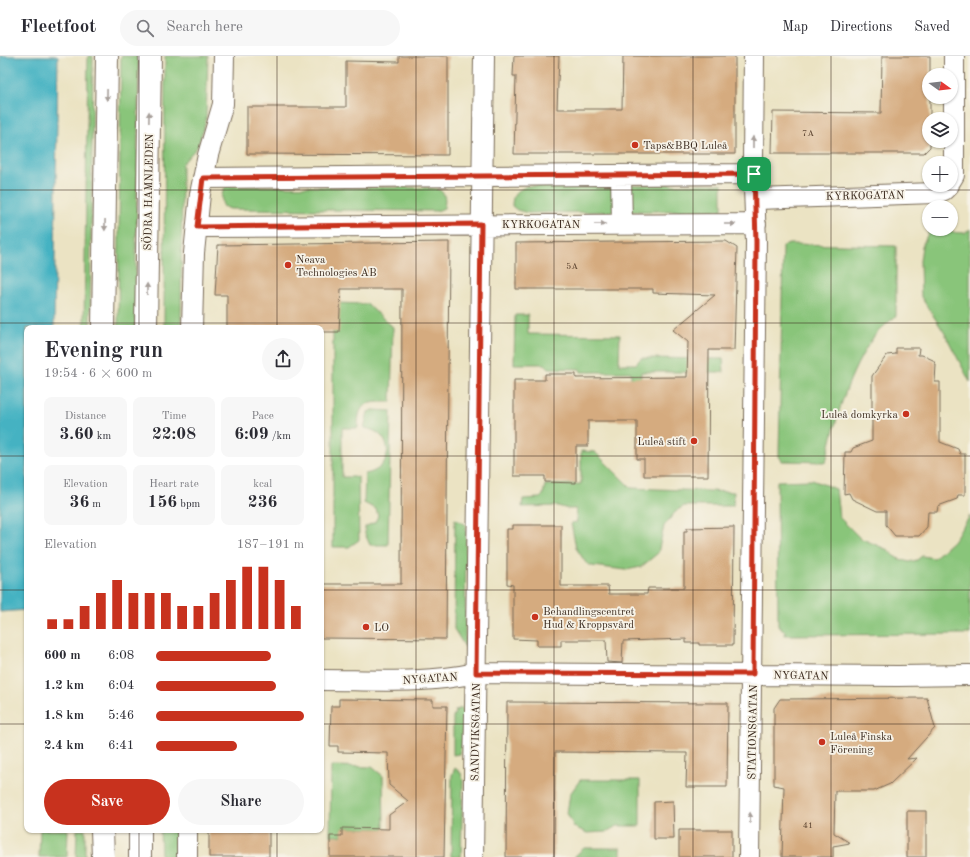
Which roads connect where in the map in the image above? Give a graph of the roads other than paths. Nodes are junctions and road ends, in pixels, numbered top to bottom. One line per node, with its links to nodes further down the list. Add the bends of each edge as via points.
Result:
1 (107, 56): 18 (main road, one-way to 18)
2 (150, 56): 19 (main road, SÖDRA HAMNLEDEN, one-way to 2)
3 (224, 56): 11 (street, via 223,104)
4 (484, 56): 10 (street, SANDVIKSGATAN)
5 (754, 56): 8 (street, STATIONSGATAN, one-way to 5)
6 (954, 56): 7 (street)
7 (952, 156)
8 (754, 174): 9 (street); 13 (street, STATIONSGATAN)
9 (621, 175): 10 (street); 15 (street)
10 (482, 176): 11 (street); 14 (street, SANDVIKSGATAN)
11 (203, 178): 17 (street)
12 (938, 192): 13 (street, KYRKOGATAN)
13 (755, 198): 16 (street, STATIONSGATAN)
14 (481, 224): 15 (street, KYRKOGATAN, one-way to 15); 17 (street, KYRKOGATAN); 21 (street, SANDVIKSGATAN)
15 (622, 224): 16 (street, KYRKOGATAN, one-way to 16)
16 (756, 224): 22 (street, STATIONSGATAN)
17 (197, 227): 20 (street)
18 (103, 325)
19 (146, 325)
20 (192, 325)
21 (476, 673): 22 (street, NYGATAN); 24 (street, NYGATAN, via 429,680); 31 (street, SANDVIKSGATAN)
22 (753, 674): 23 (street, NYGATAN); 32 (street, STATIONSGATAN, one-way to 22)
23 (970, 675)
24 (324, 680)
25 (102, 833): 28 (main road)
26 (140, 833): 29 (main road)
27 (188, 833): 30 (street)
28 (103, 857)
29 (140, 857)
30 (187, 857)
31 (473, 857)
32 (749, 857)

